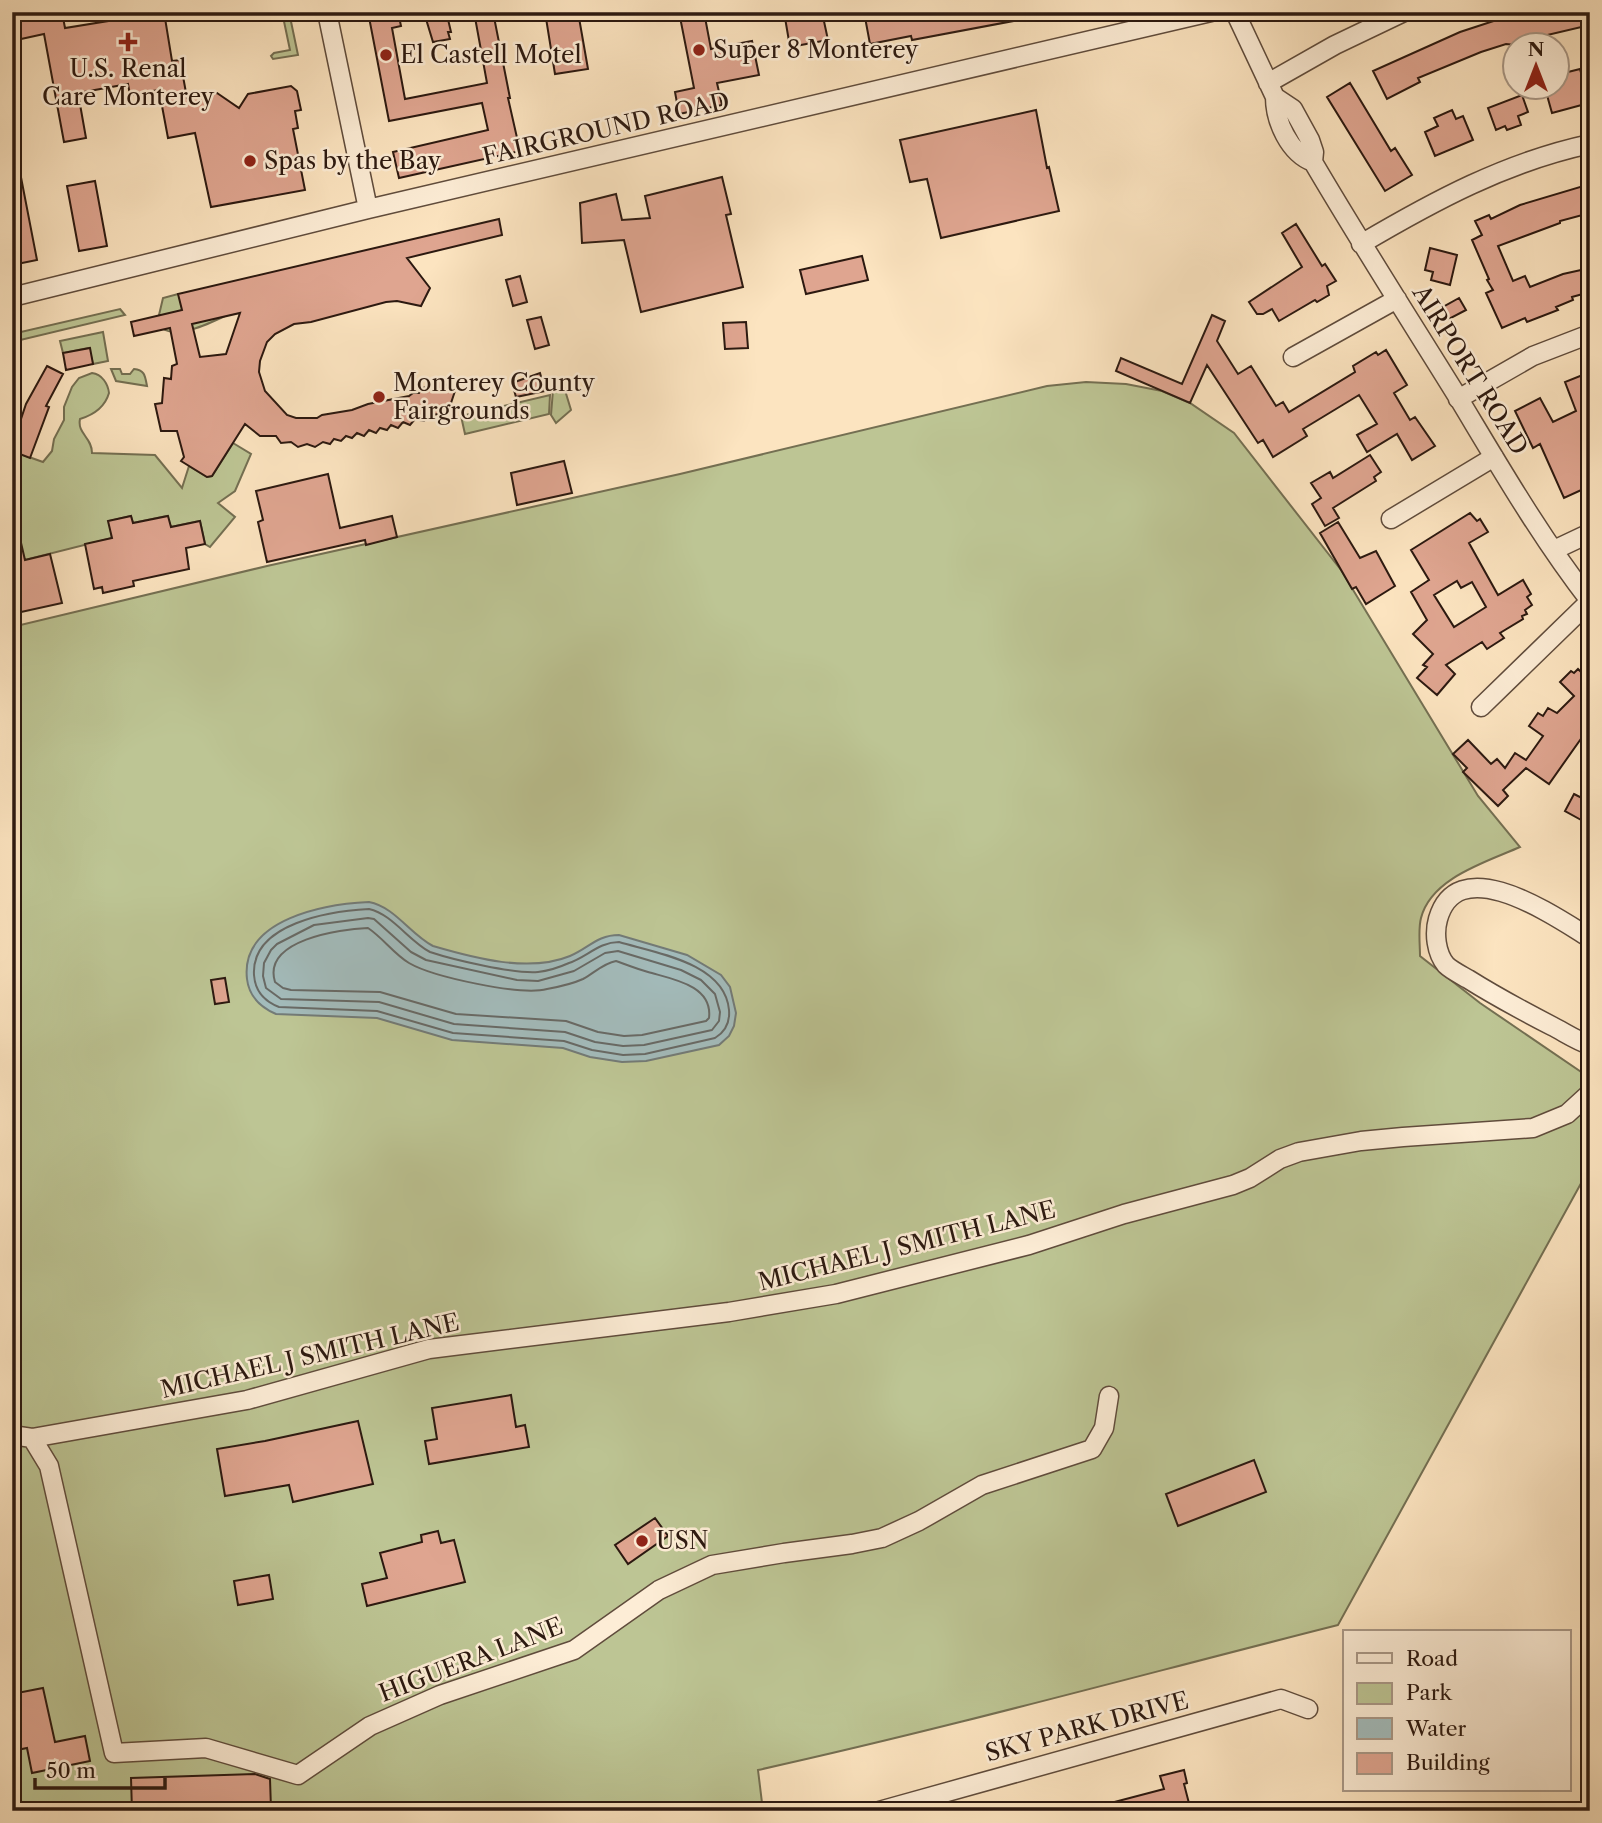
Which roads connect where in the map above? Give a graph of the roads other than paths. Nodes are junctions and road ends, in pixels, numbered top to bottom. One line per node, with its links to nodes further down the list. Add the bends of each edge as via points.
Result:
1 (327, 12): 7 (street)
2 (1211, 12): 7 (street, FAIRGROUND ROAD)
3 (1235, 12): 5 (street, AIRPORT ROAD)
4 (1404, 12): 5 (street, via 1335,45)
5 (1271, 90): 8 (street, AIRPORT ROAD, via 1293,109 1310,140 1313,162)
6 (1590, 144): 8 (street, via 1533,158 1481,179)
7 (368, 209): 9 (street, FAIRGROUND ROAD)
8 (1362, 244): 10 (street, AIRPORT ROAD)
9 (12, 297)
10 (1397, 299): 12 (street); 13 (street, AIRPORT ROAD)
11 (1590, 334): 13 (street, via 1533,356)
12 (1293, 357)
13 (1458, 399): 14 (street, AIRPORT ROAD)
14 (1494, 457): 15 (street); 17 (street, AIRPORT ROAD)
15 (1391, 519)
16 (1590, 533): 17 (street)
17 (1554, 550): 18 (street, AIRPORT ROAD)
18 (1590, 601): 19 (street)
19 (1481, 707)
20 (1590, 938): 21 (street, via 1545,911 1479,886 1455,892 1441,908 1435,929 1446,965)
21 (1590, 1045)
22 (1590, 1093): 25 (street, MICHAEL J SMITH LANE, via 1567,1114 1533,1128 1393,1138 1299,1152 1233,1185 1029,1245 836,1294 730,1312 429,1349 247,1400)
23 (1109, 1396): 25 (street, HIGUERA LANE, via 1104,1428 1092,1449 982,1485 882,1538 712,1565 659,1590 574,1650 405,1710 370,1727 298,1775 205,1748 114,1753 48,1466)
24 (12, 1435): 25 (street, MICHAEL J SMITH LANE)
25 (33, 1438)
26 (1308, 1709): 27 (street, SKY PARK DRIVE, via 1281,1699)
27 (879, 1811)

